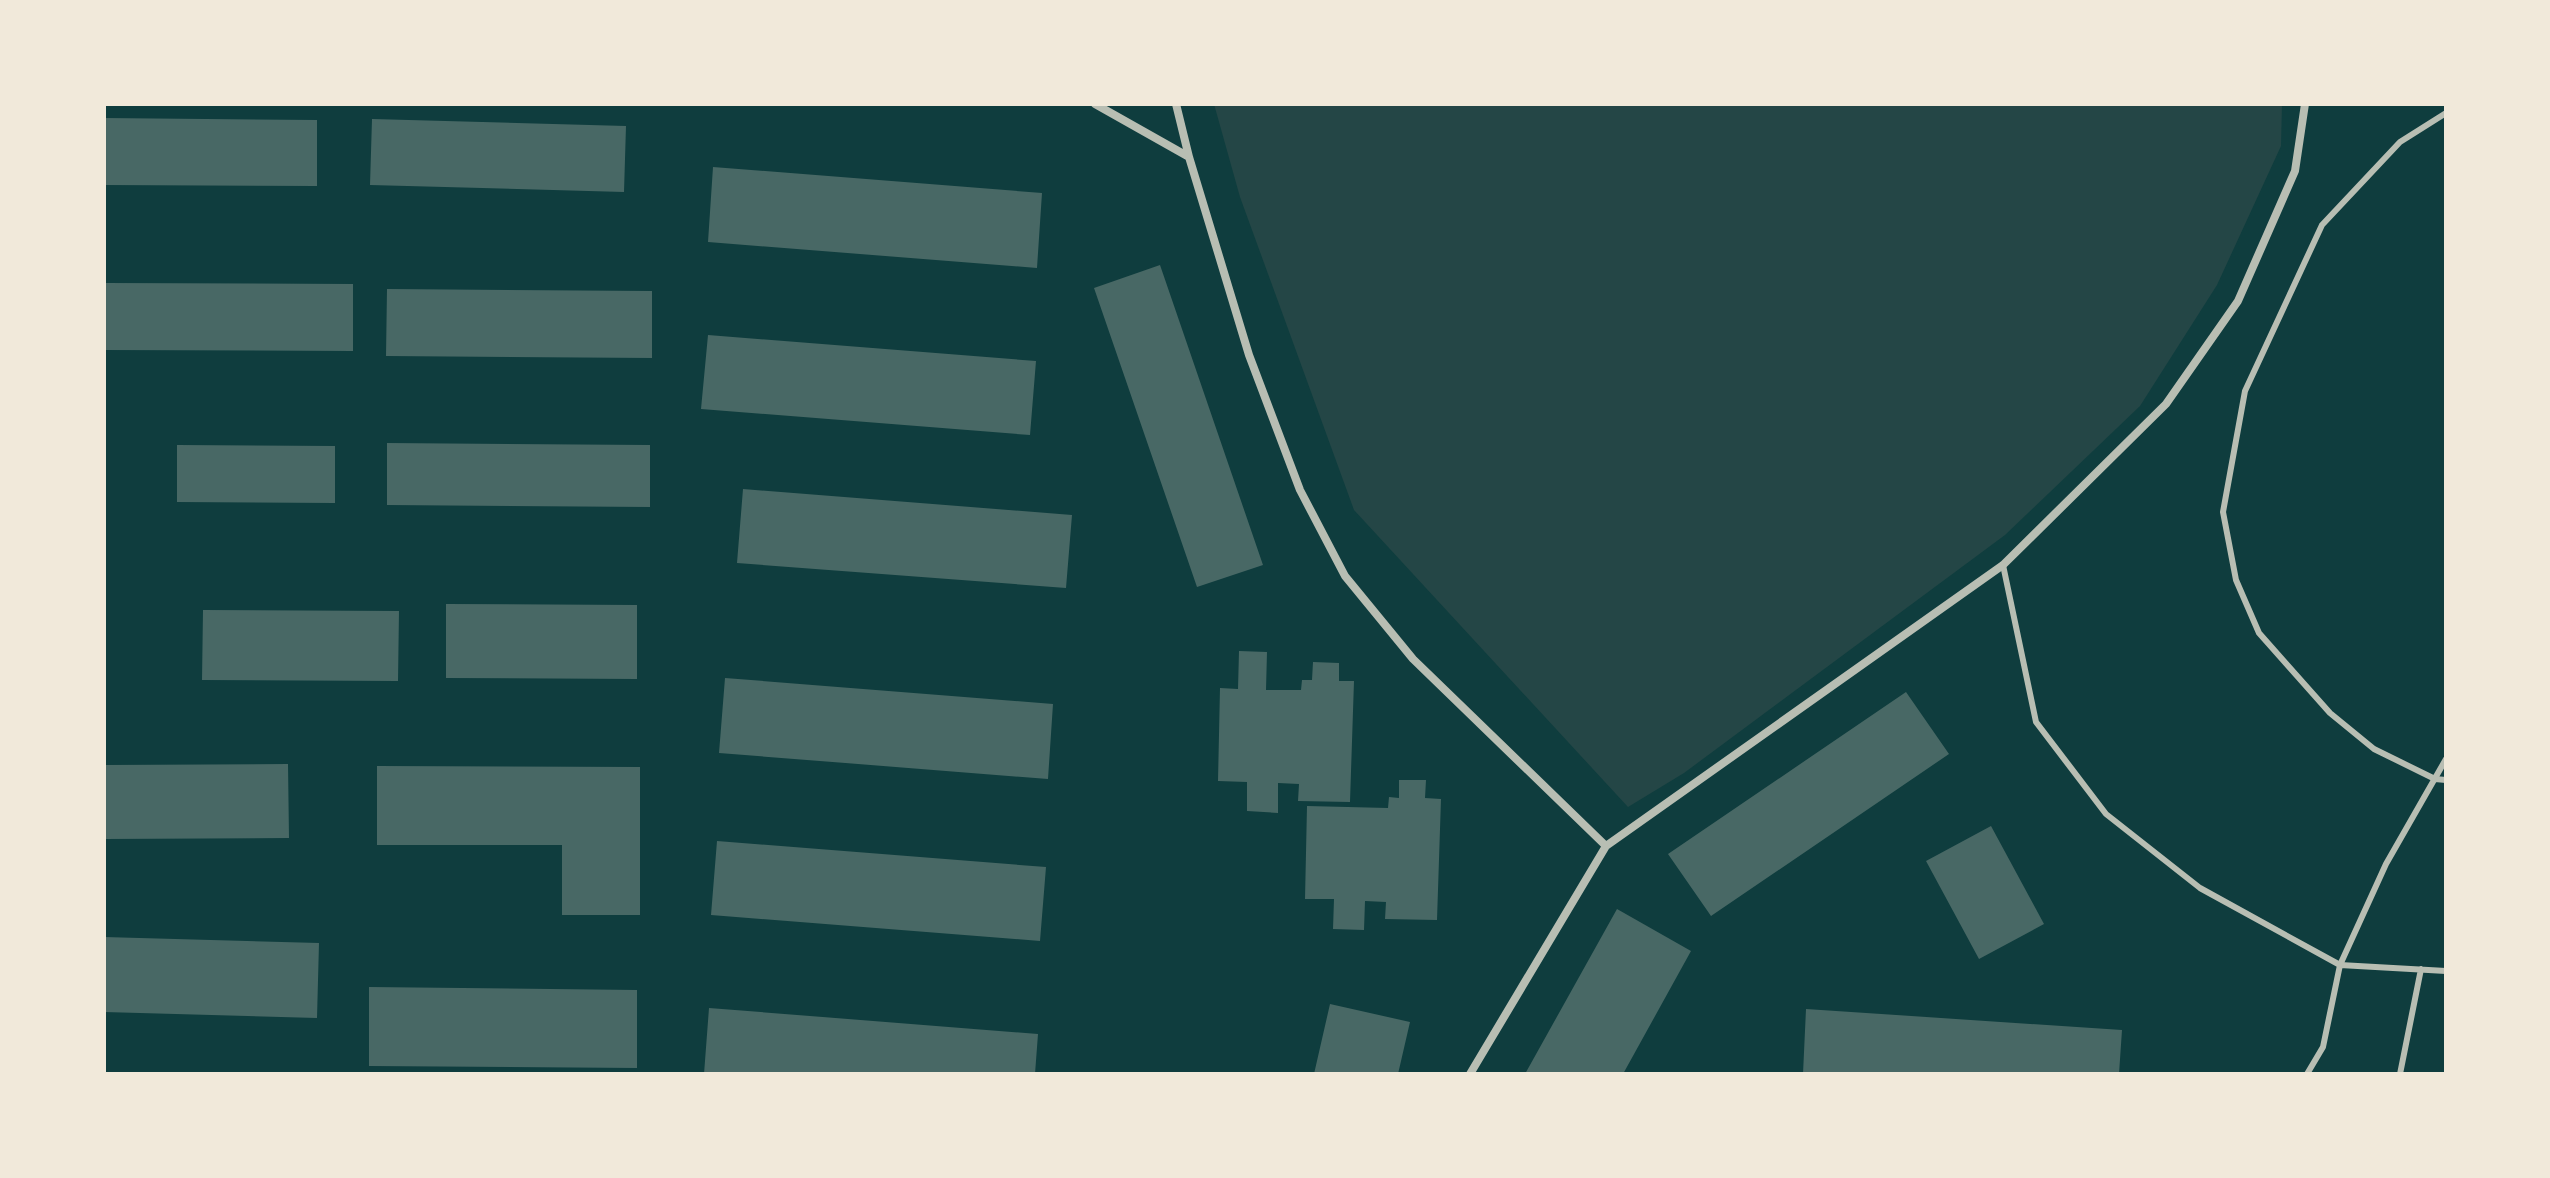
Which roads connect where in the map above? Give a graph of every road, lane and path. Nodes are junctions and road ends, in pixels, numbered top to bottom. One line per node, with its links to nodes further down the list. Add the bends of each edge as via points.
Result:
1 (1095, 104): 5 (street)
2 (1176, 104): 5 (street)
3 (2305, 104): 6 (street, via 2295,171 2238,301 2166,404)
4 (2446, 113): 8 (lane, via 2400,142 2322,225 2245,391 2223,512 2236,580 2259,633 2330,713 2374,749)
5 (1189, 157): 10 (street, via 1249,355 1300,490 1345,576 1413,659)
6 (2003, 565): 10 (street); 11 (lane, via 2036,722 2106,814 2200,888)
7 (2446, 759): 8 (lane)
8 (2435, 779): 9 (lane); 11 (lane, via 2386,864)
9 (2446, 780)
10 (1606, 846): 14 (street)
11 (2340, 965): 12 (lane); 15 (lane, via 2323,1047)
12 (2421, 969): 13 (lane); 16 (lane)
13 (2446, 971)
14 (1470, 1074)
15 (2307, 1074)
16 (2400, 1074)

